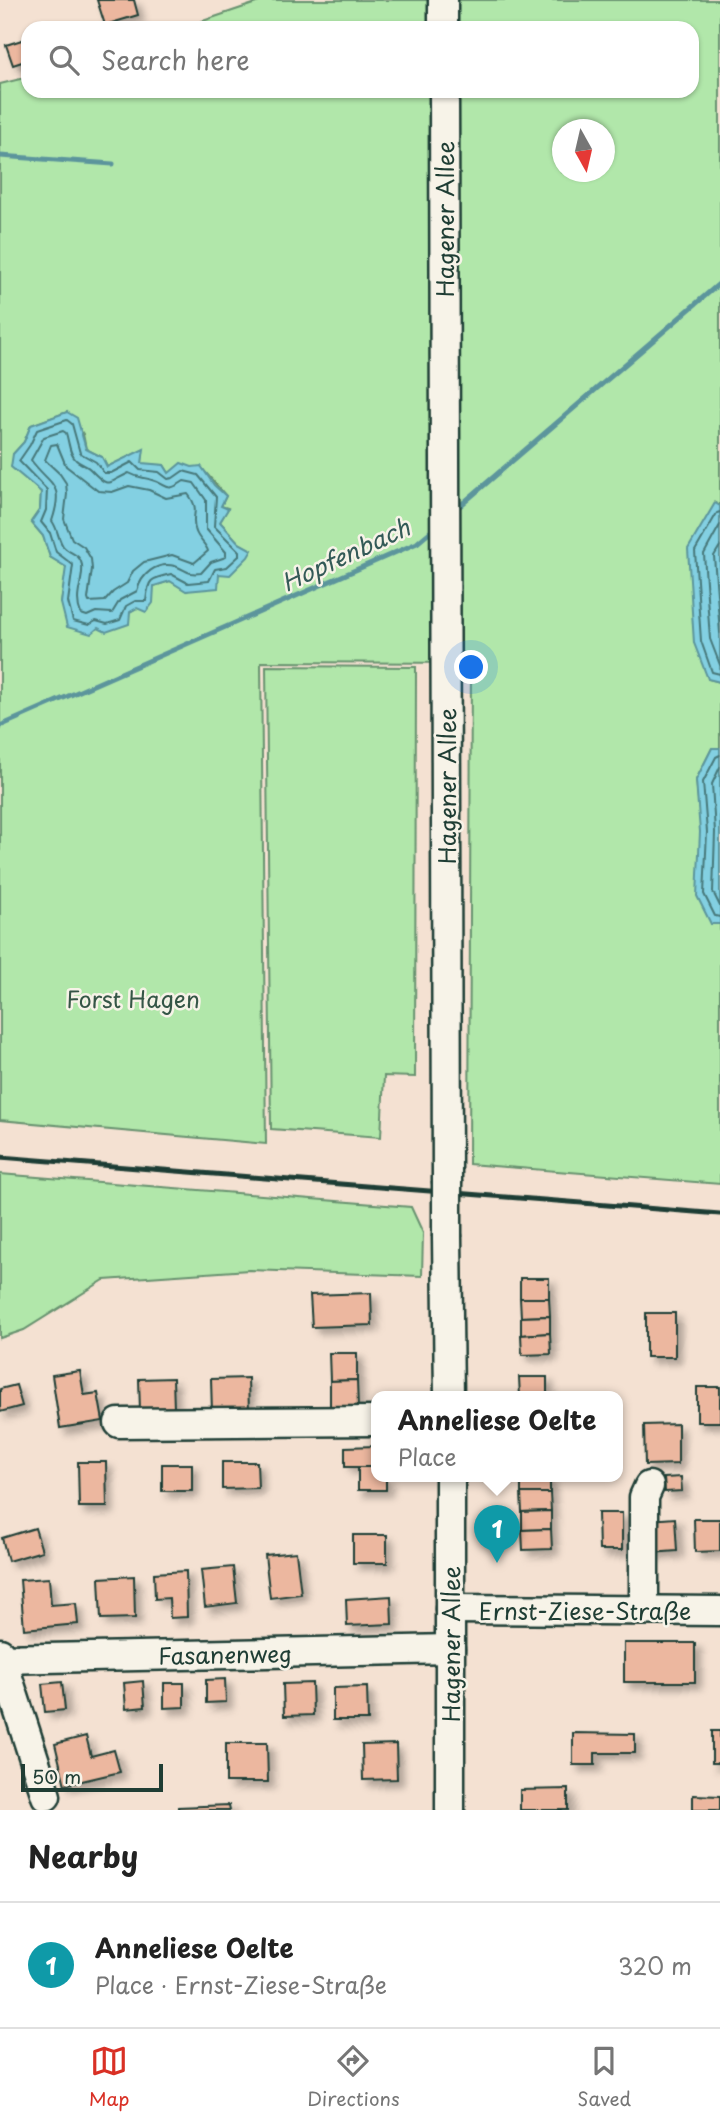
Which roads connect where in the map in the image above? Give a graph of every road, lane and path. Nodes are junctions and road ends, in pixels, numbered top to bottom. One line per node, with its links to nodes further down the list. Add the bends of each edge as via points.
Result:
1 (443, 0): 2 (street)
2 (443, 21)
3 (444, 98): 4 (street, Hagener Allee, bridge)
4 (449, 1391)
5 (371, 1421): 6 (street)
6 (119, 1423)
7 (371, 1435): 8 (street)
8 (151, 1440)
9 (450, 1482): 11 (street, Hagener Allee)
10 (649, 1486): 12 (street, via 644,1497)
11 (450, 1609): 12 (street, Ernst-Ziese-Straße); 14 (street, Hagener Allee)
12 (645, 1609): 13 (street, Ernst-Ziese-Straße)
13 (720, 1611)
14 (450, 1649): 15 (street, Fasanenweg); 17 (street, Hagener Allee)
15 (0, 1657): 16 (street)
16 (46, 1797)
17 (450, 1810)

